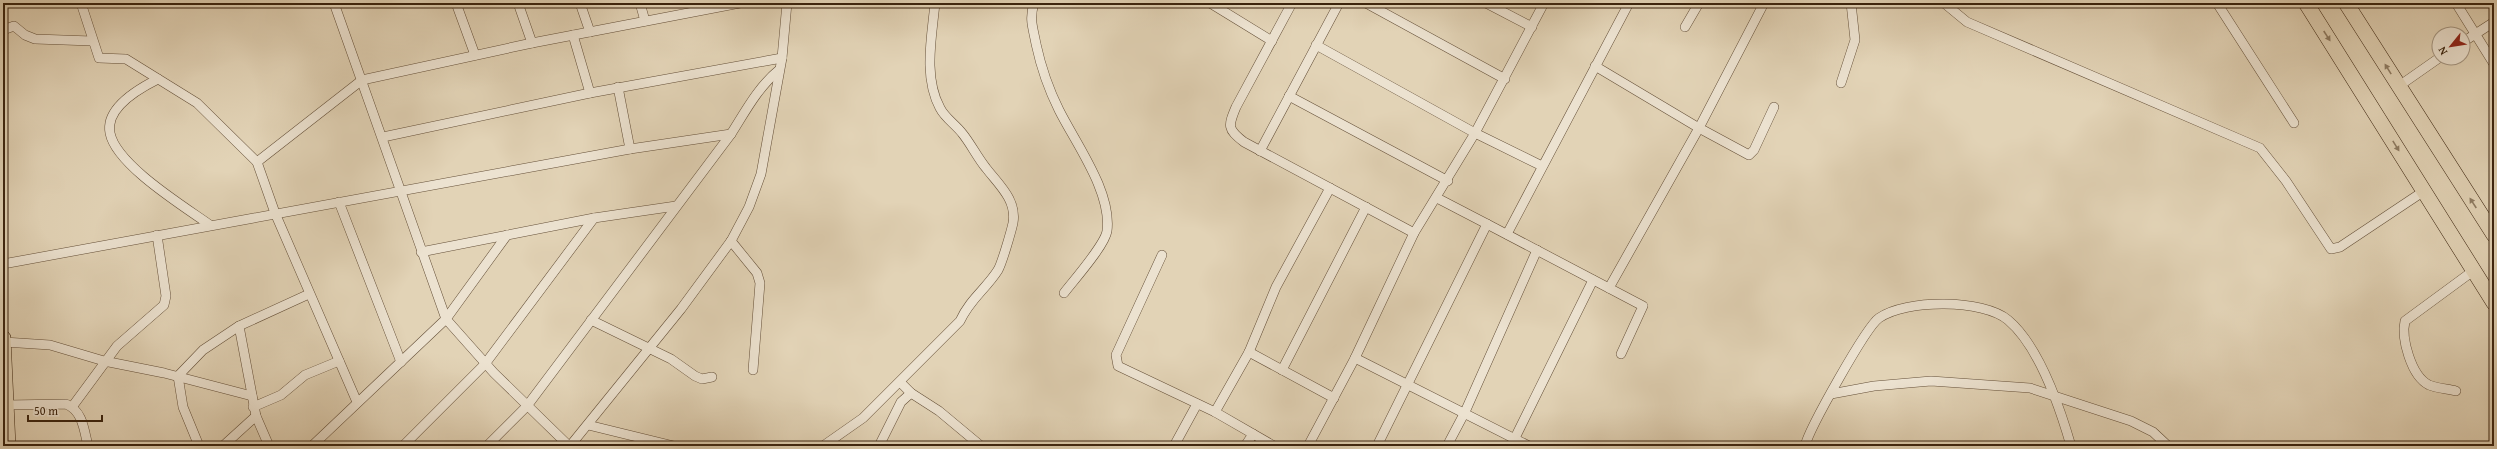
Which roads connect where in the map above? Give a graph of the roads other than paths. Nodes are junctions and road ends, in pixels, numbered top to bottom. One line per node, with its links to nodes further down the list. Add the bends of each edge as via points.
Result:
1 (81, 3): 36 (street)
2 (334, 3): 48 (street)
3 (456, 3): 40 (street)
4 (518, 3): 38 (street)
5 (580, 3): 32 (street)
6 (640, 3): 27 (street)
7 (740, 3): 26 (street)
8 (788, 3): 41 (street)
9 (935, 3): 108 (street, via 930,68 933,89 946,117 962,133 1007,194 1013,223 999,268 968,303 960,321)
10 (1034, 3): 89 (street, via 1030,18 1045,75 1059,109 1097,182 1106,212 1107,232)
11 (1210, 3): 37 (street)
12 (1292, 3): 37 (street)
13 (1339, 3): 39 (street)
14 (1366, 3): 46 (street)
15 (1486, 3): 29 (street)
16 (1544, 3): 29 (street)
17 (1629, 3): 44 (street)
18 (1699, 3): 30 (street)
19 (1764, 3): 56 (street)
20 (1851, 3): 49 (street, via 1855,40)
21 (1944, 3): 66 (street, via 1967,22 2260,148 2286,181 2331,249 2340,247)
22 (2217, 3): 55 (street)
23 (2306, 3): 66 (main road, one-way to 66)
24 (2346, 3): 50 (main road, one-way to 24)
25 (2456, 3): 33 (street)
26 (704, 6): 27 (street)
27 (645, 21): 32 (street)
28 (2494, 22): 33 (street)
29 (1532, 26): 46 (street)
30 (1685, 27)
31 (3, 30): 36 (street, via 14,26 35,39)
32 (590, 32): 34 (street)
33 (2475, 34): 35 (street); 43 (street)
34 (573, 35): 38 (street); 52 (street)
35 (2471, 37)
36 (92, 41): 47 (street, via 101,59 126,60)
37 (1272, 41): 61 (street, via 1229,123 1234,135)
38 (532, 43): 40 (street)
39 (1316, 45): 53 (street); 57 (street)
40 (475, 55): 48 (street)
41 (782, 58): 45 (street); 51 (street)
42 (2431, 63): 50 (street)
43 (2494, 64)
44 (1595, 66): 56 (street); 63 (street)
45 (779, 70): 58 (street, via 762,86); 81 (street, via 761,174 749,207)
46 (1505, 79): 57 (street)
47 (158, 80): 62 (street, via 197,103); 75 (street, via 138,89 122,104 112,120 110,132 114,144 151,185)
48 (362, 80): 59 (street); 62 (street)
49 (1841, 83)
50 (2398, 86): 76 (main road, one-way to 50)
51 (618, 87): 52 (street); 60 (street)
52 (590, 93): 59 (street)
53 (1289, 96): 61 (street); 64 (street)
54 (1774, 107): 56 (street, via 1754,150 1749,154 1742,153)
55 (2294, 124)
56 (1699, 128): 88 (street)
57 (1475, 133): 63 (street); 64 (street)
58 (731, 134): 60 (street); 70 (street)
59 (383, 137): 67 (street)
60 (630, 149): 67 (street)
61 (1260, 151): 65 (street)
62 (257, 162): 72 (street)
63 (1542, 166): 78 (street)
64 (1448, 181): 68 (street)
65 (1330, 188): 71 (street); 97 (street, via 1276,287)
66 (2424, 191): 86 (main road)
67 (401, 192): 69 (street); 83 (street)
68 (1437, 198): 74 (street); 77 (street)
69 (339, 202): 72 (street); 102 (street)
70 (676, 206): 73 (street); 93 (street)
71 (1366, 207): 77 (street); 105 (street)
72 (275, 213): 75 (street); 90 (street)
73 (594, 218): 80 (street); 103 (street)
74 (1487, 224): 78 (street); 109 (street)
75 (210, 225): 79 (street)
76 (2492, 230)
77 (1414, 233): 99 (street)
78 (1507, 234): 82 (street)
79 (157, 235): 85 (street); 100 (street, via 166,296 164,306 117,346)
80 (507, 235): 83 (street); 92 (street)
81 (731, 242): 96 (street); 104 (street, via 757,273 760,283)
82 (1537, 250): 87 (street); 123 (street)
83 (421, 252): 92 (street)
84 (1162, 255): 117 (street, via 1116,355 1116,361 1118,366)
85 (3, 264)
86 (2473, 271): 91 (main road); 110 (street, via 2405,321 2403,331 2405,348 2418,374 2428,384)
87 (1593, 280): 88 (street); 126 (street)
88 (1610, 288): 98 (street, via 1643,306)
89 (1064, 293)
90 (309, 294): 94 (street); 101 (street)
91 (2494, 303)
92 (446, 319): 102 (street); 103 (street)
93 (592, 320): 96 (street); 118 (street)
94 (239, 326): 106 (street, via 203,350); 113 (street)
95 (3, 340): 100 (street, via 50,345); 120 (main road)
96 (650, 348): 107 (street, via 695,376 702,379); 124 (street)
97 (1249, 352): 105 (street); 122 (street)
98 (1621, 354)
99 (1355, 358): 109 (street); 115 (street)
100 (104, 361): 106 (street); 119 (street)
101 (339, 361): 116 (street); 121 (street, via 305,375 281,395)
102 (401, 362): 116 (street)
103 (485, 364): 118 (street); 133 (street)
104 (753, 370)
105 (1282, 370): 115 (street)
106 (178, 376): 113 (street); 129 (street, via 183,407)
107 (712, 377)
108 (901, 383): 111 (street); 137 (street, via 863,418)
109 (1409, 383): 123 (street); 144 (street)
110 (2456, 390)
111 (911, 393): 138 (street, via 899,404); 139 (street)
112 (1831, 394): 114 (street, via 1874,386 1931,381 2030,388); 114 (street, via 1869,330 1879,318 1910,306 1962,305 1993,312 2015,327); 147 (street, via 1807,437)
113 (252, 396): 121 (street)
114 (2056, 396): 148 (street); 149 (street, via 2131,421 2153,432)
115 (1334, 398): 143 (street)
116 (357, 402): 132 (street)
117 (1197, 404): 122 (street); 140 (street)
118 (527, 406): 134 (street); 135 (street)
119 (72, 407): 120 (street, via 66,404); 128 (street, via 78,412)
120 (6, 412): 127 (main road)
121 (254, 412): 130 (street); 131 (street)
122 (1215, 412): 125 (street)
123 (1465, 412): 126 (street); 145 (street)
124 (588, 425): 135 (street); 136 (street)
125 (1253, 434): 141 (street); 142 (street)
126 (1513, 442): 146 (street)
127 (8, 446)
128 (88, 446)
129 (199, 446)
130 (223, 446)
131 (269, 446)
132 (312, 446)
133 (403, 446)
134 (487, 446)
135 (570, 446)
136 (674, 446)
137 (822, 446)
138 (879, 446)
139 (981, 446)
140 (1174, 446)
141 (1245, 446)
142 (1274, 446)
143 (1308, 446)
144 (1377, 446)
145 (1446, 446)
146 (1529, 446)
147 (1805, 446)
148 (2071, 446)
149 (2168, 446)

